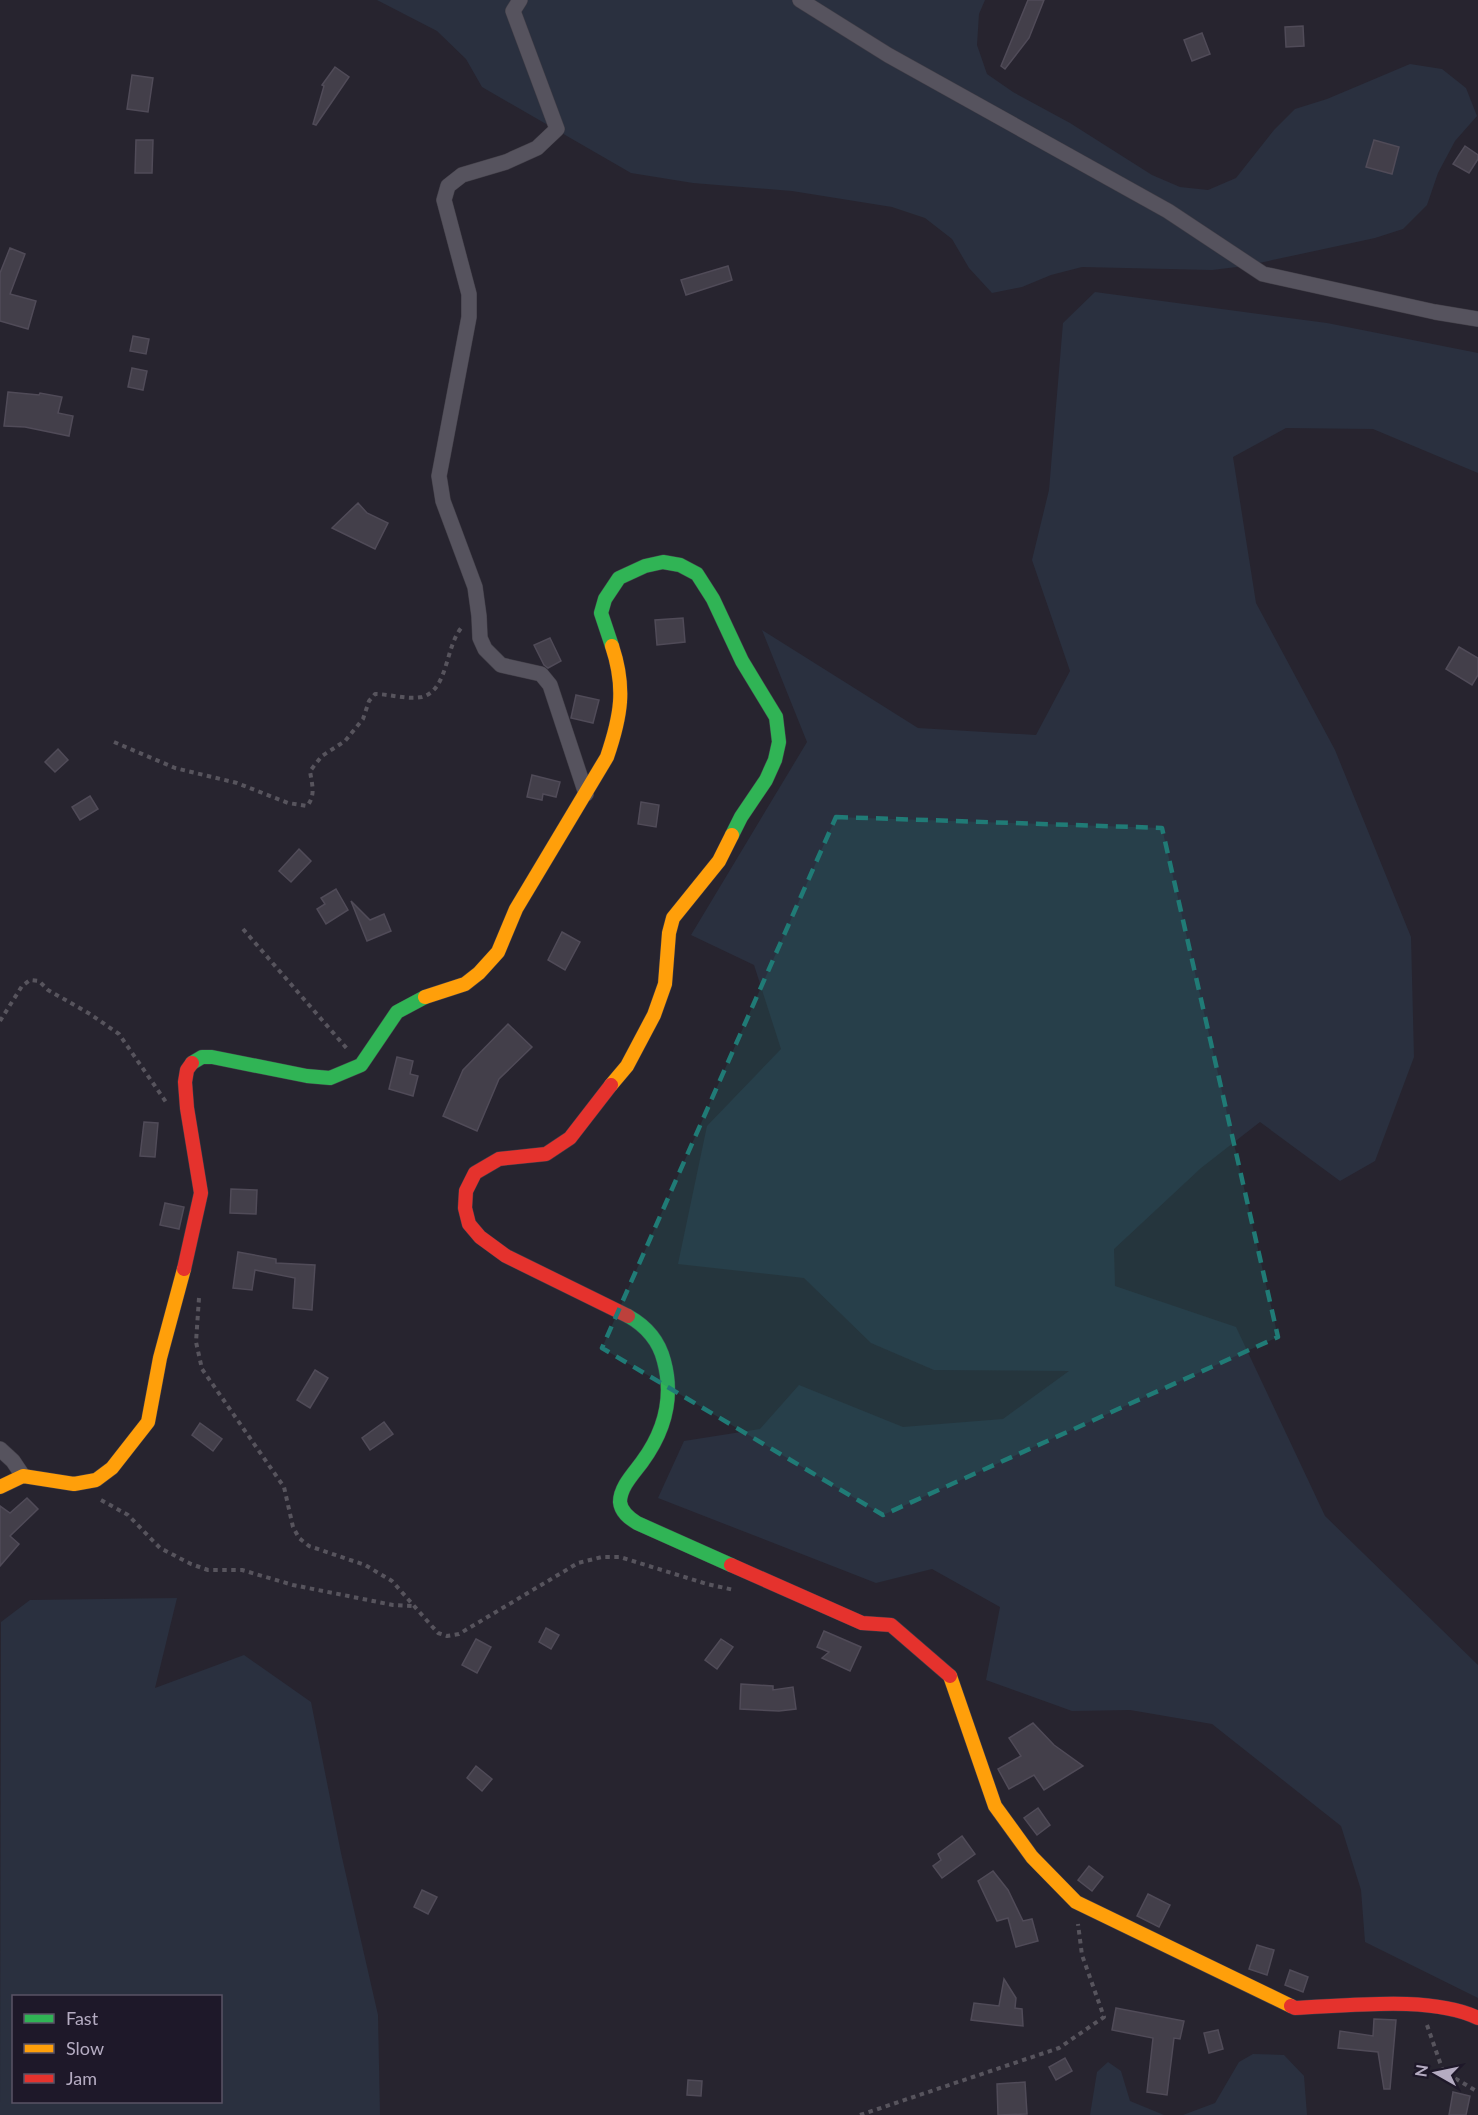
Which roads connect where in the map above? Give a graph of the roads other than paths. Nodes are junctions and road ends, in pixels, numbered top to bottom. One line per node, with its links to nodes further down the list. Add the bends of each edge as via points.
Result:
1 (520, 0): 4 (street, via 513,11 557,129 537,148 462,175 448,186 444,200 469,294 469,317 439,476 443,501 475,587 480,638 485,649 501,665 541,674 550,685)
2 (800, 0): 3 (street, via 888,55 1168,211 1263,274)
3 (1478, 319)
4 (586, 794): 6 (main road, via 522,899 498,952 465,984 418,999 397,1012 361,1065 330,1078 202,1057 193,1061 185,1082 201,1193 148,1422 112,1468 96,1480 74,1484); 8 (main road, via 608,757 622,687 602,614 605,599 619,578 645,566 663,562 680,565 697,574 714,599 742,661 776,717 779,742 775,760 719,861 673,918 665,984 654,1015 627,1066 570,1138 546,1154 499,1159 475,1173 466,1191 465,1208 469,1224 480,1237 506,1256 639,1322 655,1336 670,1388 664,1422 620,1498 626,1515 862,1623 891,1625 952,1678 994,1806 1032,1857 1076,1902 1295,2008 1420,2004 1464,2011)
5 (0, 1449): 6 (street)
6 (23, 1476): 7 (main road)
7 (0, 1487)
8 (1478, 2018)

